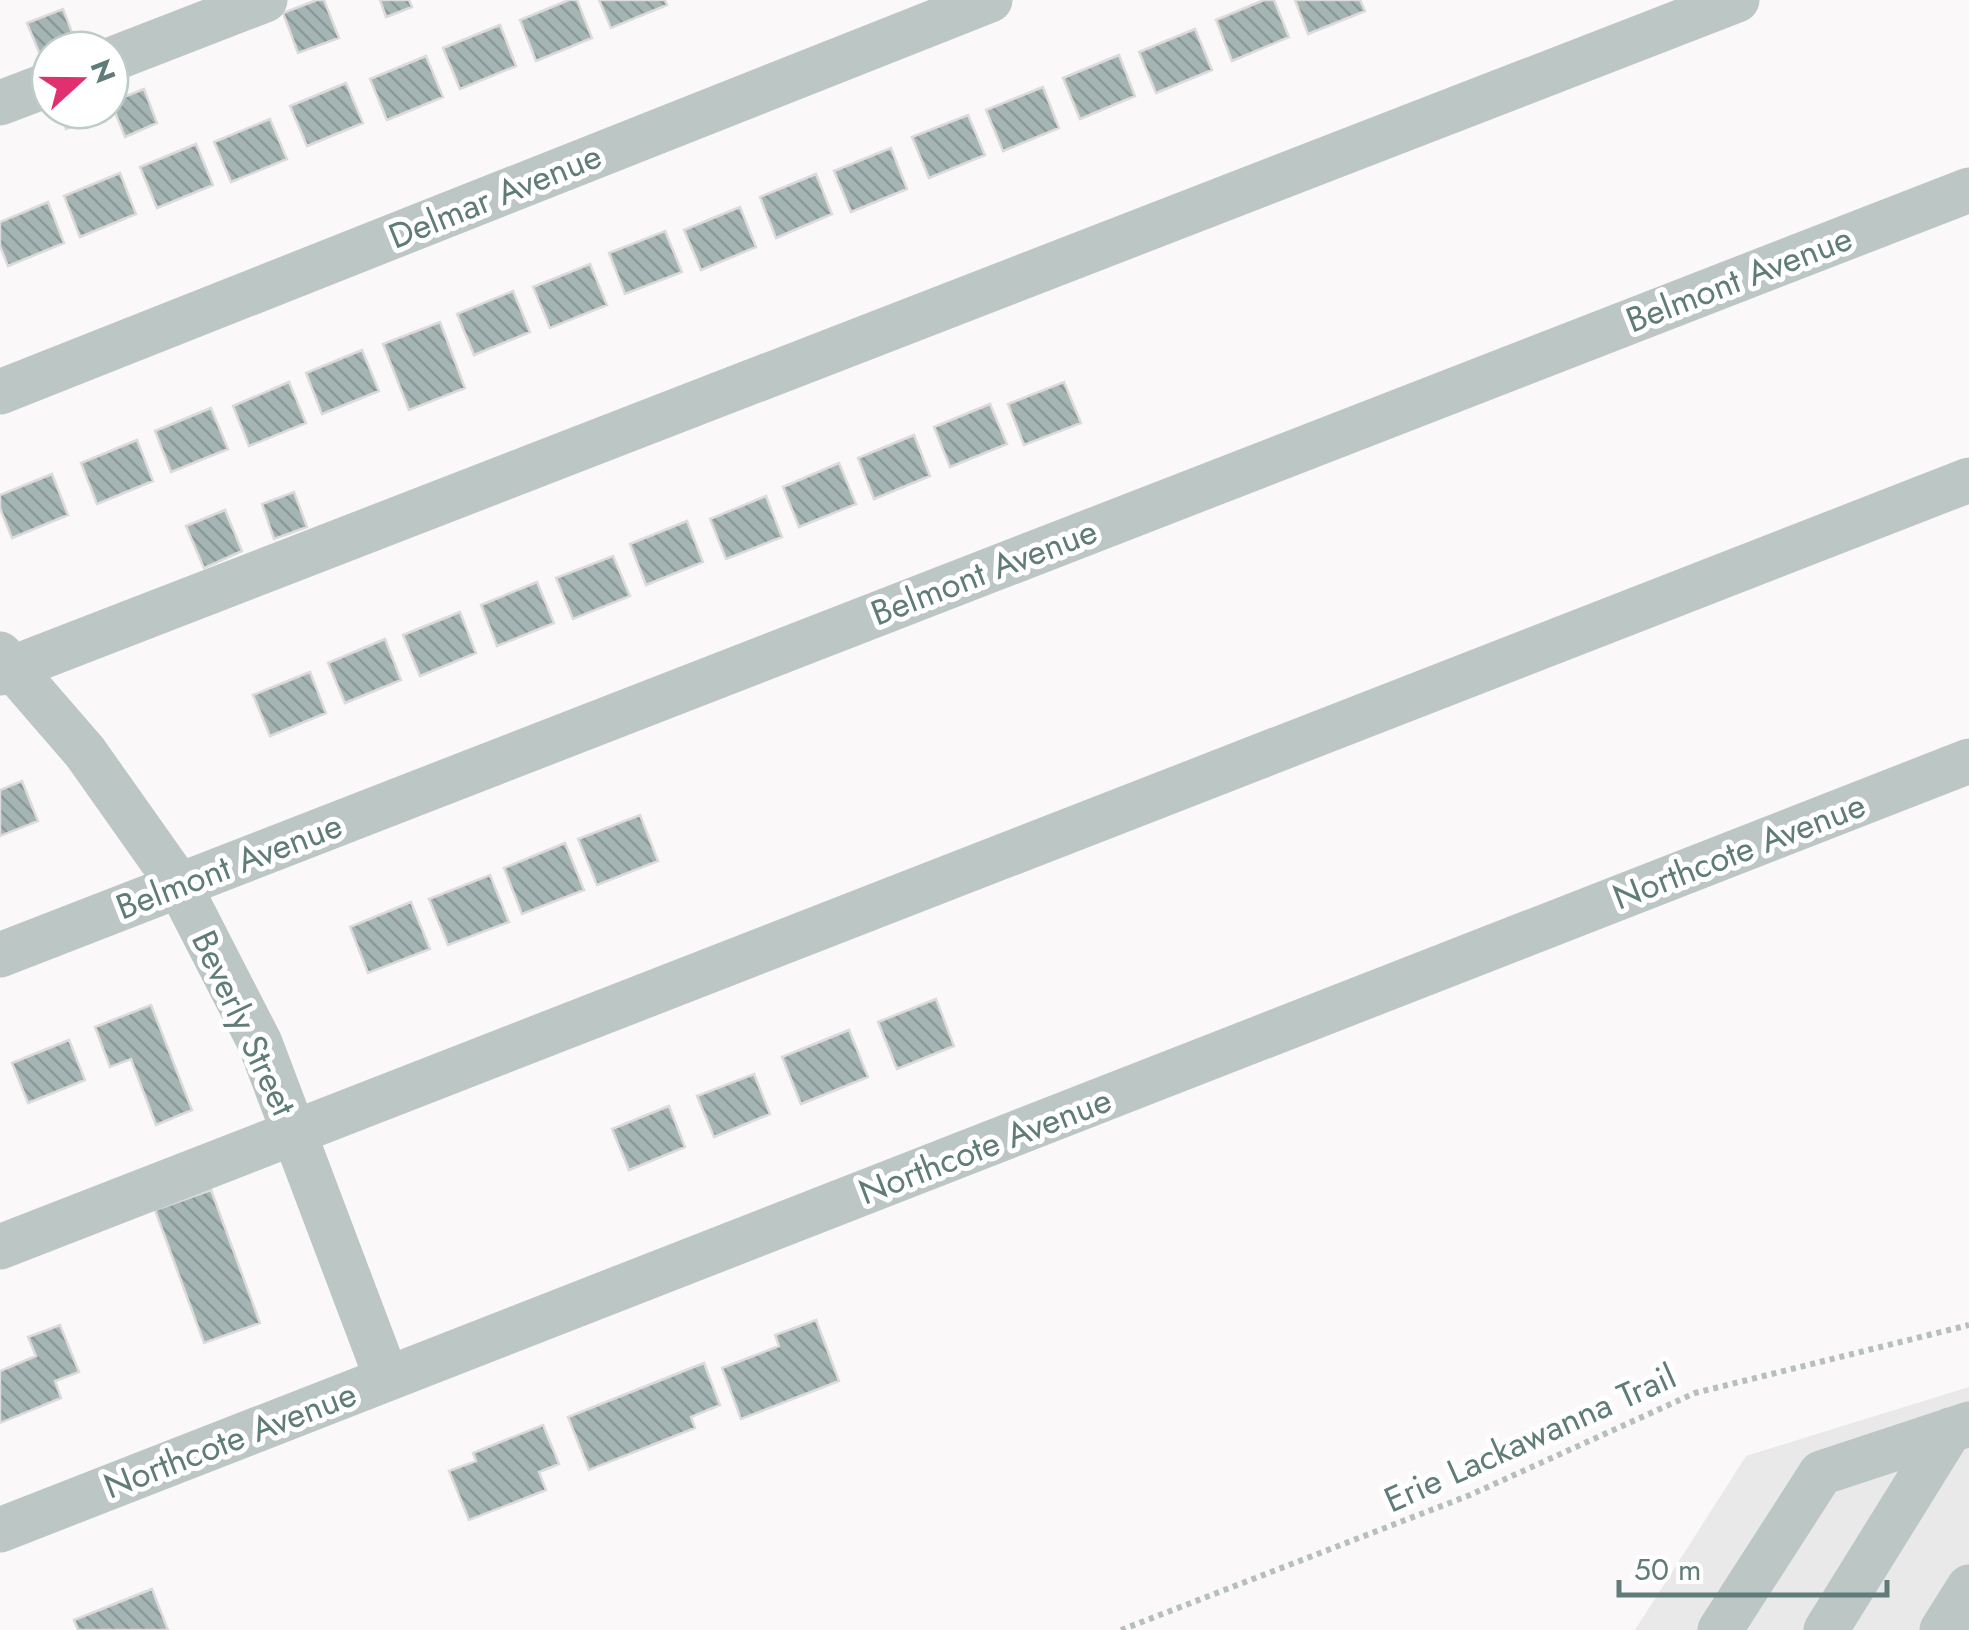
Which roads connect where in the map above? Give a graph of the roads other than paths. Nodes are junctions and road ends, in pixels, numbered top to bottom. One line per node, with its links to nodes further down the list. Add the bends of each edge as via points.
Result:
1 (265, 0): 4 (street)
2 (990, 0): 8 (street, Delmar Avenue)
3 (1738, 0): 10 (street)
4 (130, 52)
5 (30, 92): 6 (street)
6 (0, 103)
7 (1969, 190): 12 (street, Belmont Avenue)
8 (0, 392)
9 (1969, 480): 14 (street)
10 (4, 665): 12 (street, Beverly Street, via 85,752)
11 (1969, 761): 16 (street, Northcote Avenue)
12 (179, 885): 13 (street, Belmont Avenue); 14 (street, Beverly Street, via 260,1043)
13 (0, 955)
14 (294, 1132): 15 (street); 16 (street, Beverly Street)
15 (0, 1246)
16 (387, 1379): 18 (street, Northcote Avenue)
17 (1960, 1427): 20 (street, via 1820,1473); 21 (street)
18 (0, 1530)
19 (1969, 1587): 22 (street)
20 (1720, 1630)
21 (1826, 1630)
22 (1942, 1630)

